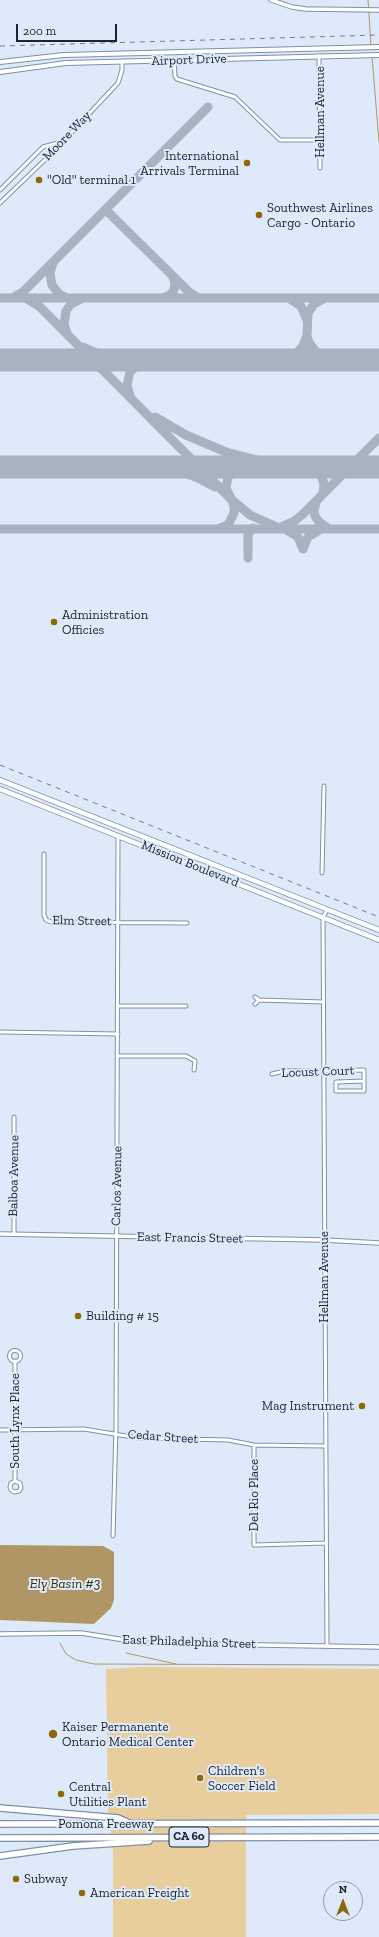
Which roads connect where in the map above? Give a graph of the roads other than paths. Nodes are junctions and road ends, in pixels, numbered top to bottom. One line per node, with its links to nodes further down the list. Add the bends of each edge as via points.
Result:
1 (271, 0): 2 (street, via 306,10)
2 (377, 10)
3 (379, 47): 4 (main road, Airport Drive)
4 (174, 52): 5 (main road, Airport Drive); 8 (main road)
5 (121, 54): 9 (main road, Airport Drive, via 37,57); 10 (main road)
6 (379, 55): 7 (main road, Airport Drive)
7 (320, 56): 8 (main road, Airport Drive); 12 (street, Hellman Avenue)
8 (174, 60): 10 (main road, Airport Drive); 12 (street, via 177,79 236,97 280,140)
9 (0, 62)
10 (122, 62): 11 (main road, Airport Drive, via 66,63); 13 (street, Moore Way, via 118,83)
11 (0, 72)
12 (320, 140): 14 (street, Hellman Avenue)
13 (61, 142): 15 (street, via 43,147); 16 (street, Moore Way)
14 (320, 168)
15 (0, 190)
16 (0, 203)
17 (0, 780): 23 (main road, Mission Boulevard)
18 (324, 786): 22 (street)
19 (0, 789): 20 (main road, Mission Boulevard)
20 (118, 836): 24 (main road, Mission Boulevard); 25 (street, Carlos Avenue)
21 (44, 854): 25 (street, Elm Street, via 46,920)
22 (322, 873)
23 (327, 910): 24 (street, Hellman Avenue); 27 (main road, Mission Boulevard)
24 (323, 917): 28 (main road, Mission Boulevard); 31 (street, Hellman Avenue)
25 (118, 921): 26 (street, Elm Street); 33 (street, Carlos Avenue)
26 (187, 923)
27 (379, 930)
28 (379, 940)
29 (255, 997): 30 (street)
30 (259, 1000): 31 (street); 32 (street)
31 (323, 1002): 39 (street, Hellman Avenue)
32 (256, 1004)
33 (118, 1006): 34 (street); 36 (street, Carlos Avenue)
34 (186, 1006)
35 (0, 1032): 36 (street)
36 (118, 1034): 37 (street, Carlos Avenue)
37 (118, 1056): 38 (street, via 186,1056 195,1061); 45 (street, Carlos Avenue)
38 (194, 1070)
39 (324, 1072): 40 (street, Locust Court, via 284,1071); 41 (street, Locust Court, via 364,1070); 46 (street, Hellman Avenue)
40 (272, 1074)
41 (364, 1081): 41 (street, via 364,1091 336,1091 336,1082)
42 (14, 1117): 44 (street, Balboa Avenue)
43 (0, 1234): 44 (street, East Francis Street)
44 (14, 1234): 45 (street, East Francis Street)
45 (117, 1237): 46 (street, East Francis Street); 51 (street, Carlos Avenue)
46 (324, 1240): 47 (street, East Francis Street); 53 (street, Hellman Avenue)
47 (379, 1243)
48 (15, 1361): 50 (street, South Lynx Place)
49 (0, 1430): 50 (street, Cedar Street)
50 (15, 1430): 51 (street, Cedar Street, via 84,1429); 54 (street, South Lynx Place)
51 (116, 1433): 52 (street, Cedar Street, via 152,1438 228,1440); 55 (street, Carlos Avenue)
52 (254, 1445): 53 (street, Cedar Street); 56 (street, Del Rio Place, via 254,1545)
53 (325, 1446): 56 (street, Hellman Avenue)
54 (15, 1481)
55 (113, 1536)
56 (326, 1543): 58 (street, Hellman Avenue)
57 (0, 1634): 58 (street, East Philadelphia Street, via 82,1633 144,1643)
58 (327, 1646): 59 (street, East Philadelphia Street)
59 (379, 1647)
60 (0, 1808): 63 (highway, via 118,1818)
61 (379, 1823): 63 (highway, Pomona Freeway / CA 60)
62 (0, 1824): 63 (highway, Pomona Freeway / CA 60)
63 (133, 1824)
64 (193, 1837): 65 (highway, Pomona Freeway / CA 60); 66 (highway, Pomona Freeway / CA 60); 67 (highway, via 73,1846)
65 (0, 1838)
66 (379, 1838)
67 (0, 1856)

